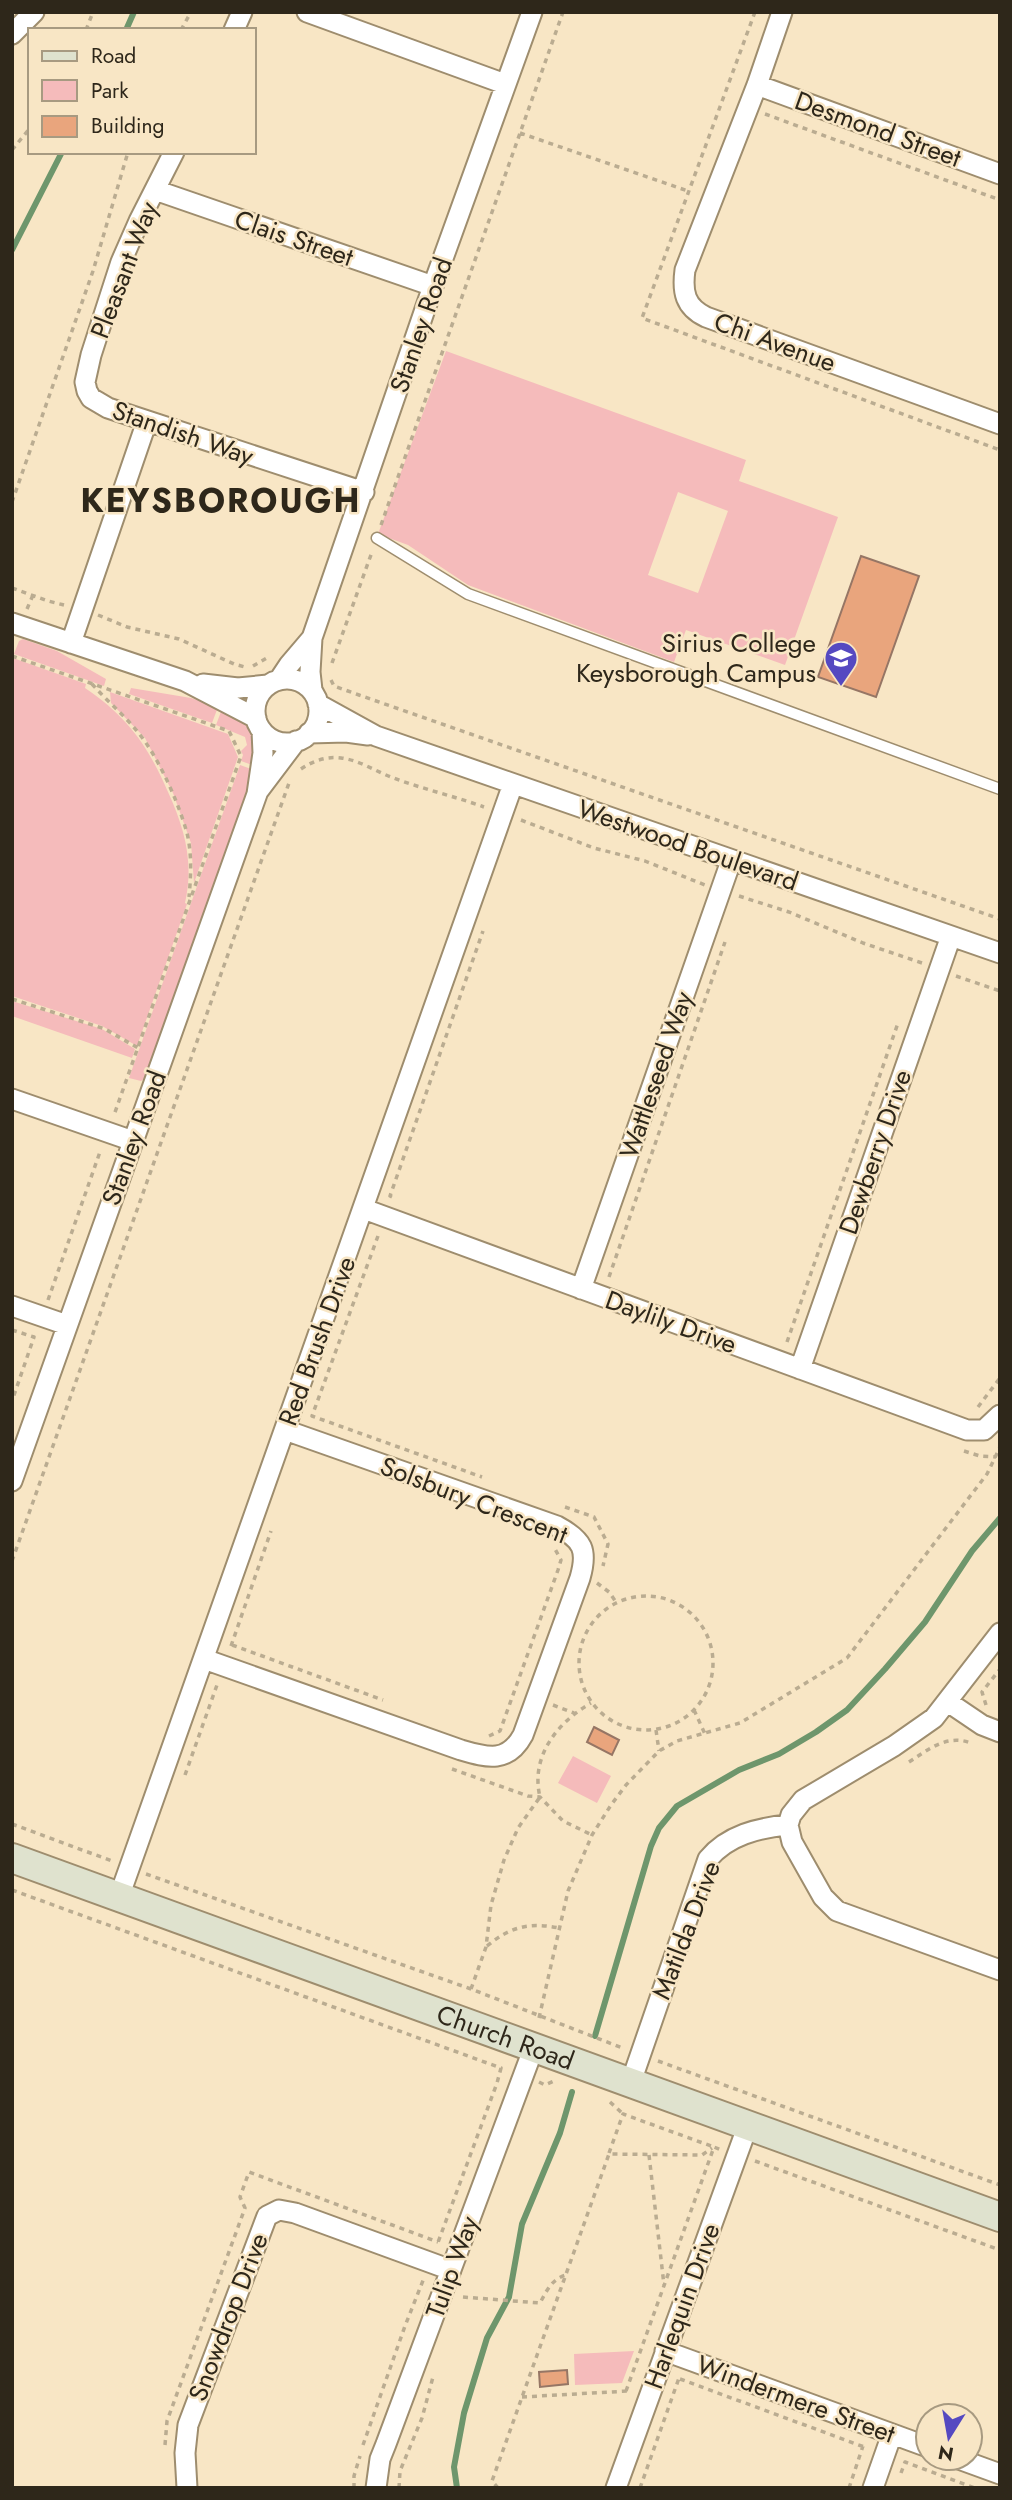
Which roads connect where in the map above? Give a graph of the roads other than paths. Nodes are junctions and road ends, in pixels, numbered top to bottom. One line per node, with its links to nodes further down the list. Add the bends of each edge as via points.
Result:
1 (34, 12): 7 (street)
2 (242, 12): 6 (street)
3 (307, 12): 8 (street)
4 (532, 12): 8 (street, Stanley Road)
5 (782, 12): 9 (street, Chi Avenue)
6 (235, 28)
7 (12, 34)
8 (505, 84): 13 (street, Stanley Road)
9 (757, 85): 11 (street, Desmond Street); 16 (street, Chi Avenue, via 685,270 682,286 695,312)
10 (173, 154): 12 (street, Pleasant Way)
11 (1000, 174)
12 (155, 190): 13 (street, Clais Street); 14 (street, Pleasant Way, via 121,262 90,355)
13 (433, 286): 17 (street, Stanley Road)
14 (87, 391): 15 (street, Standish Way, via 100,404)
15 (147, 421): 17 (street, Standish Way); 20 (street)
16 (1000, 424)
17 (364, 492): 21 (street, Stanley Road)
18 (377, 538): 29 (lane, via 468,594)
19 (12, 623): 20 (street)
20 (71, 643): 22 (street)
21 (308, 648): 23 (street, Stanley Road); 24 (street, Stanley Road)
22 (185, 681): 23 (street, via 226,688); 25 (street)
23 (273, 682): 24 (street, via 297,680); 25 (street, via 257,700)
24 (315, 697): 26 (street, Westwood Boulevard); 27 (street, via 319,715)
25 (259, 724): 27 (street, via 278,741); 30 (street, Stanley Road, via 263,752)
26 (376, 736): 27 (street, Westwood Boulevard, via 345,732); 28 (street, Westwood Boulevard)
27 (303, 737): 30 (street, Stanley Road)
28 (513, 784): 31 (street, Westwood Boulevard); 36 (street, Red Brush Drive)
29 (1000, 789)
30 (257, 794): 35 (street, Stanley Road)
31 (731, 860): 32 (street, Westwood Boulevard); 37 (street, Wattleseed Way)
32 (951, 936): 33 (street, Westwood Boulevard); 40 (street, Dewberry Drive)
33 (1000, 953)
34 (12, 1099): 35 (street)
35 (133, 1140): 39 (street, Stanley Road)
36 (364, 1209): 37 (street, Daylily Drive); 42 (street, Red Brush Drive)
37 (581, 1289): 40 (street, Daylily Drive)
38 (12, 1306): 39 (street)
39 (67, 1325): 43 (street, Stanley Road)
40 (800, 1369): 41 (street, Daylily Drive, via 967,1430 977,1422 990,1427)
41 (1000, 1415)
42 (285, 1430): 45 (street, Red Brush Drive); 45 (street, Solsbury Crescent, via 558,1527 579,1541 584,1551 575,1590 523,1735 513,1750 497,1756 461,1750)
43 (12, 1481)
44 (1000, 1633): 46 (street)
45 (204, 1659): 50 (street, Red Brush Drive)
46 (948, 1702): 47 (street, via 982,1726); 48 (street, via 919,1730 803,1800)
47 (1000, 1732)
48 (788, 1825): 51 (street, via 792,1842 822,1897 837,1910); 53 (street, Matilda Drive, via 746,1833 708,1859)
49 (12, 1858): 50 (main road, Church Road)
50 (118, 1897): 52 (main road, Church Road)
51 (1000, 1970)
52 (534, 2047): 53 (main road, Church Road); 56 (street, Tulip Way)
53 (631, 2082): 54 (main road, Church Road)
54 (748, 2124): 55 (main road, Church Road); 57 (street, Harlequin Drive)
55 (1000, 2217)
56 (451, 2270): 60 (street, Snowdrop Drive, via 295,2213 279,2210 267,2216 188,2425); 61 (street, Tulip Way, via 380,2459)
57 (665, 2351): 58 (street, Windermere Street); 62 (street, Harlequin Drive)
58 (892, 2434): 59 (street, Windermere Street); 63 (street)
59 (914, 2442)
60 (187, 2488)
61 (376, 2488)
62 (616, 2488)
63 (873, 2488)

